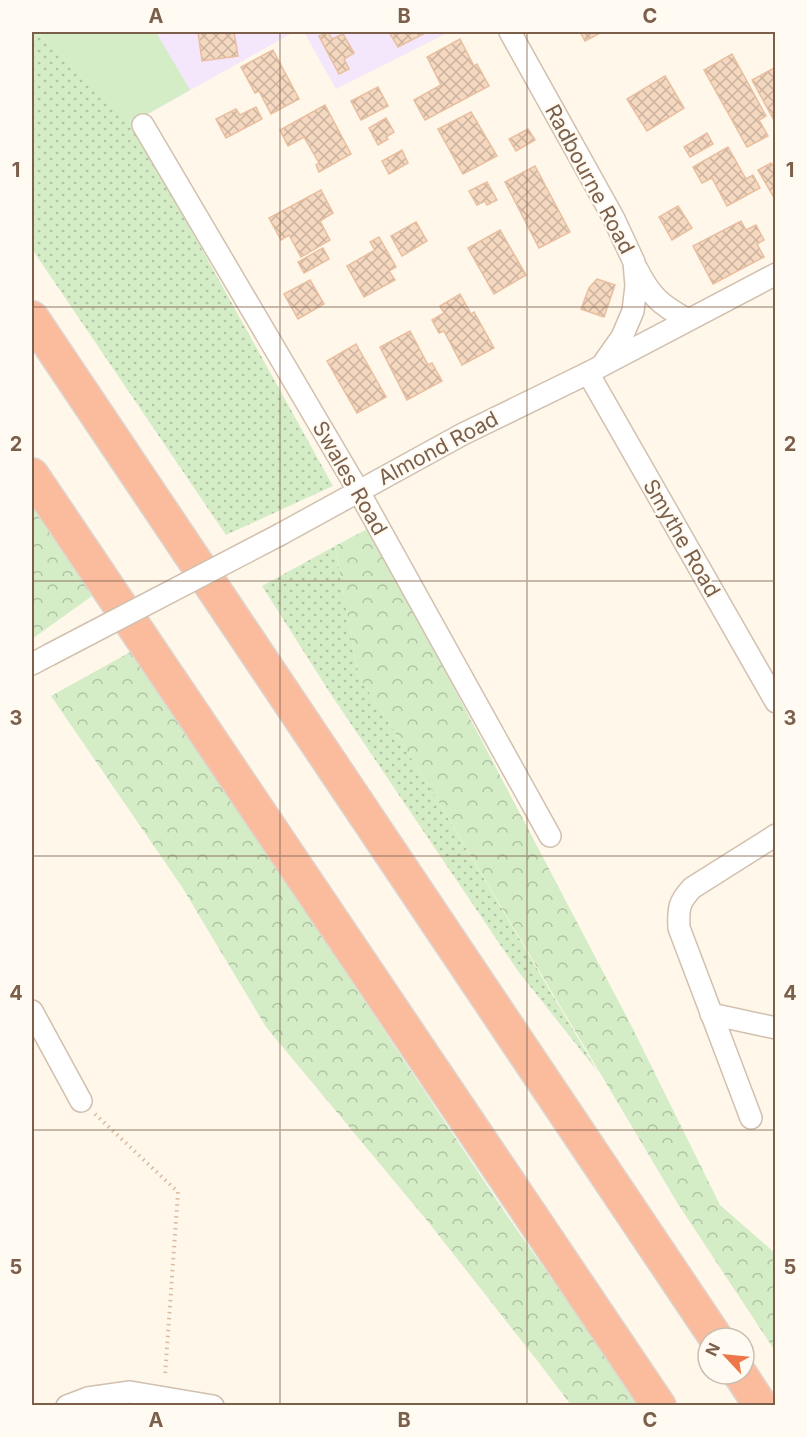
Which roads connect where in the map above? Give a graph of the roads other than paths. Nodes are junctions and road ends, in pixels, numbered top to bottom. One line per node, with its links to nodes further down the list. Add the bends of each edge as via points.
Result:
1 (510, 32): 3 (street, Radbourne Road, via 613,217)
2 (143, 125): 9 (street, Swales Road)
3 (633, 262): 6 (street, via 657,300); 7 (street, Radbourne Road, via 633,311 622,337)
4 (776, 274): 6 (street, Almond Road)
5 (32, 318): 19 (highway)
6 (688, 320): 7 (street, Almond Road)
7 (596, 368): 9 (street, Almond Road); 11 (street, Smythe Road)
8 (32, 475): 23 (highway)
9 (358, 490): 10 (street, Almond Road, bridge); 13 (street, Swales Road)
10 (40, 659)
11 (776, 702)
12 (776, 835): 15 (street, via 692,888 679,905 679,928)
13 (550, 836)
14 (32, 1011): 17 (street)
15 (711, 1014): 16 (street); 18 (street)
16 (776, 1028)
17 (81, 1101)
18 (751, 1118)
19 (708, 1326)
20 (748, 1386): 24 (highway)
21 (67, 1406): 22 (street, via 88,1398 130,1392)
22 (213, 1406)
23 (659, 1406)
24 (761, 1406)

